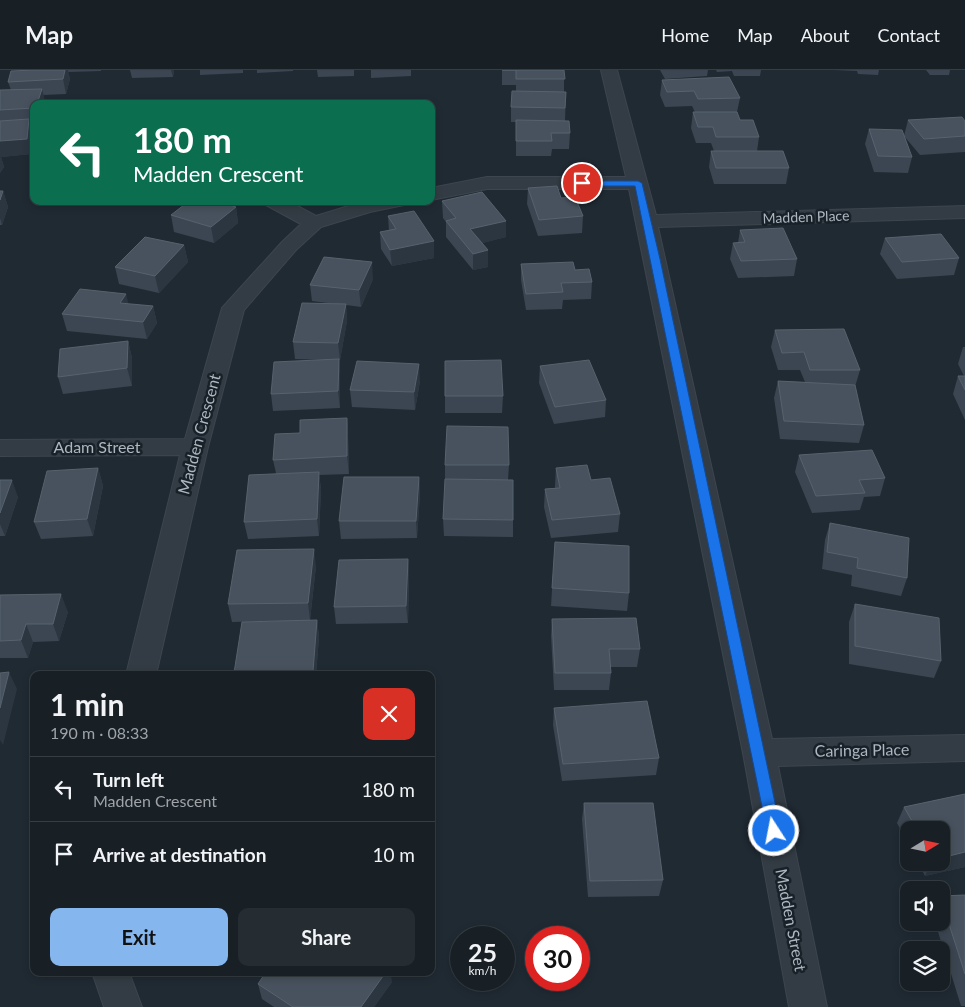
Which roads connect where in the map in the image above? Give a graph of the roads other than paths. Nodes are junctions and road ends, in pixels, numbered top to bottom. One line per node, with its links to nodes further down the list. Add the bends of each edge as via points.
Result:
1 (609, 70): 2 (street, Madden Street)
2 (638, 183): 3 (street, via 487,184); 7 (street, Madden Street)
3 (435, 193)
4 (280, 205): 8 (street)
5 (376, 205): 8 (street, Madden Crescent)
6 (965, 212): 7 (street, Madden Place)
7 (647, 221): 13 (street, Madden Street)
8 (314, 223): 9 (street, Madden Crescent, via 233,308)
9 (194, 446): 10 (street, Adam Street); 11 (street, Madden Crescent)
10 (0, 448)
11 (142, 671)
12 (965, 748): 13 (street, Caringa Place)
13 (759, 753): 16 (street, Madden Street)
14 (111, 976): 15 (street)
15 (123, 1007)
16 (808, 1007)

